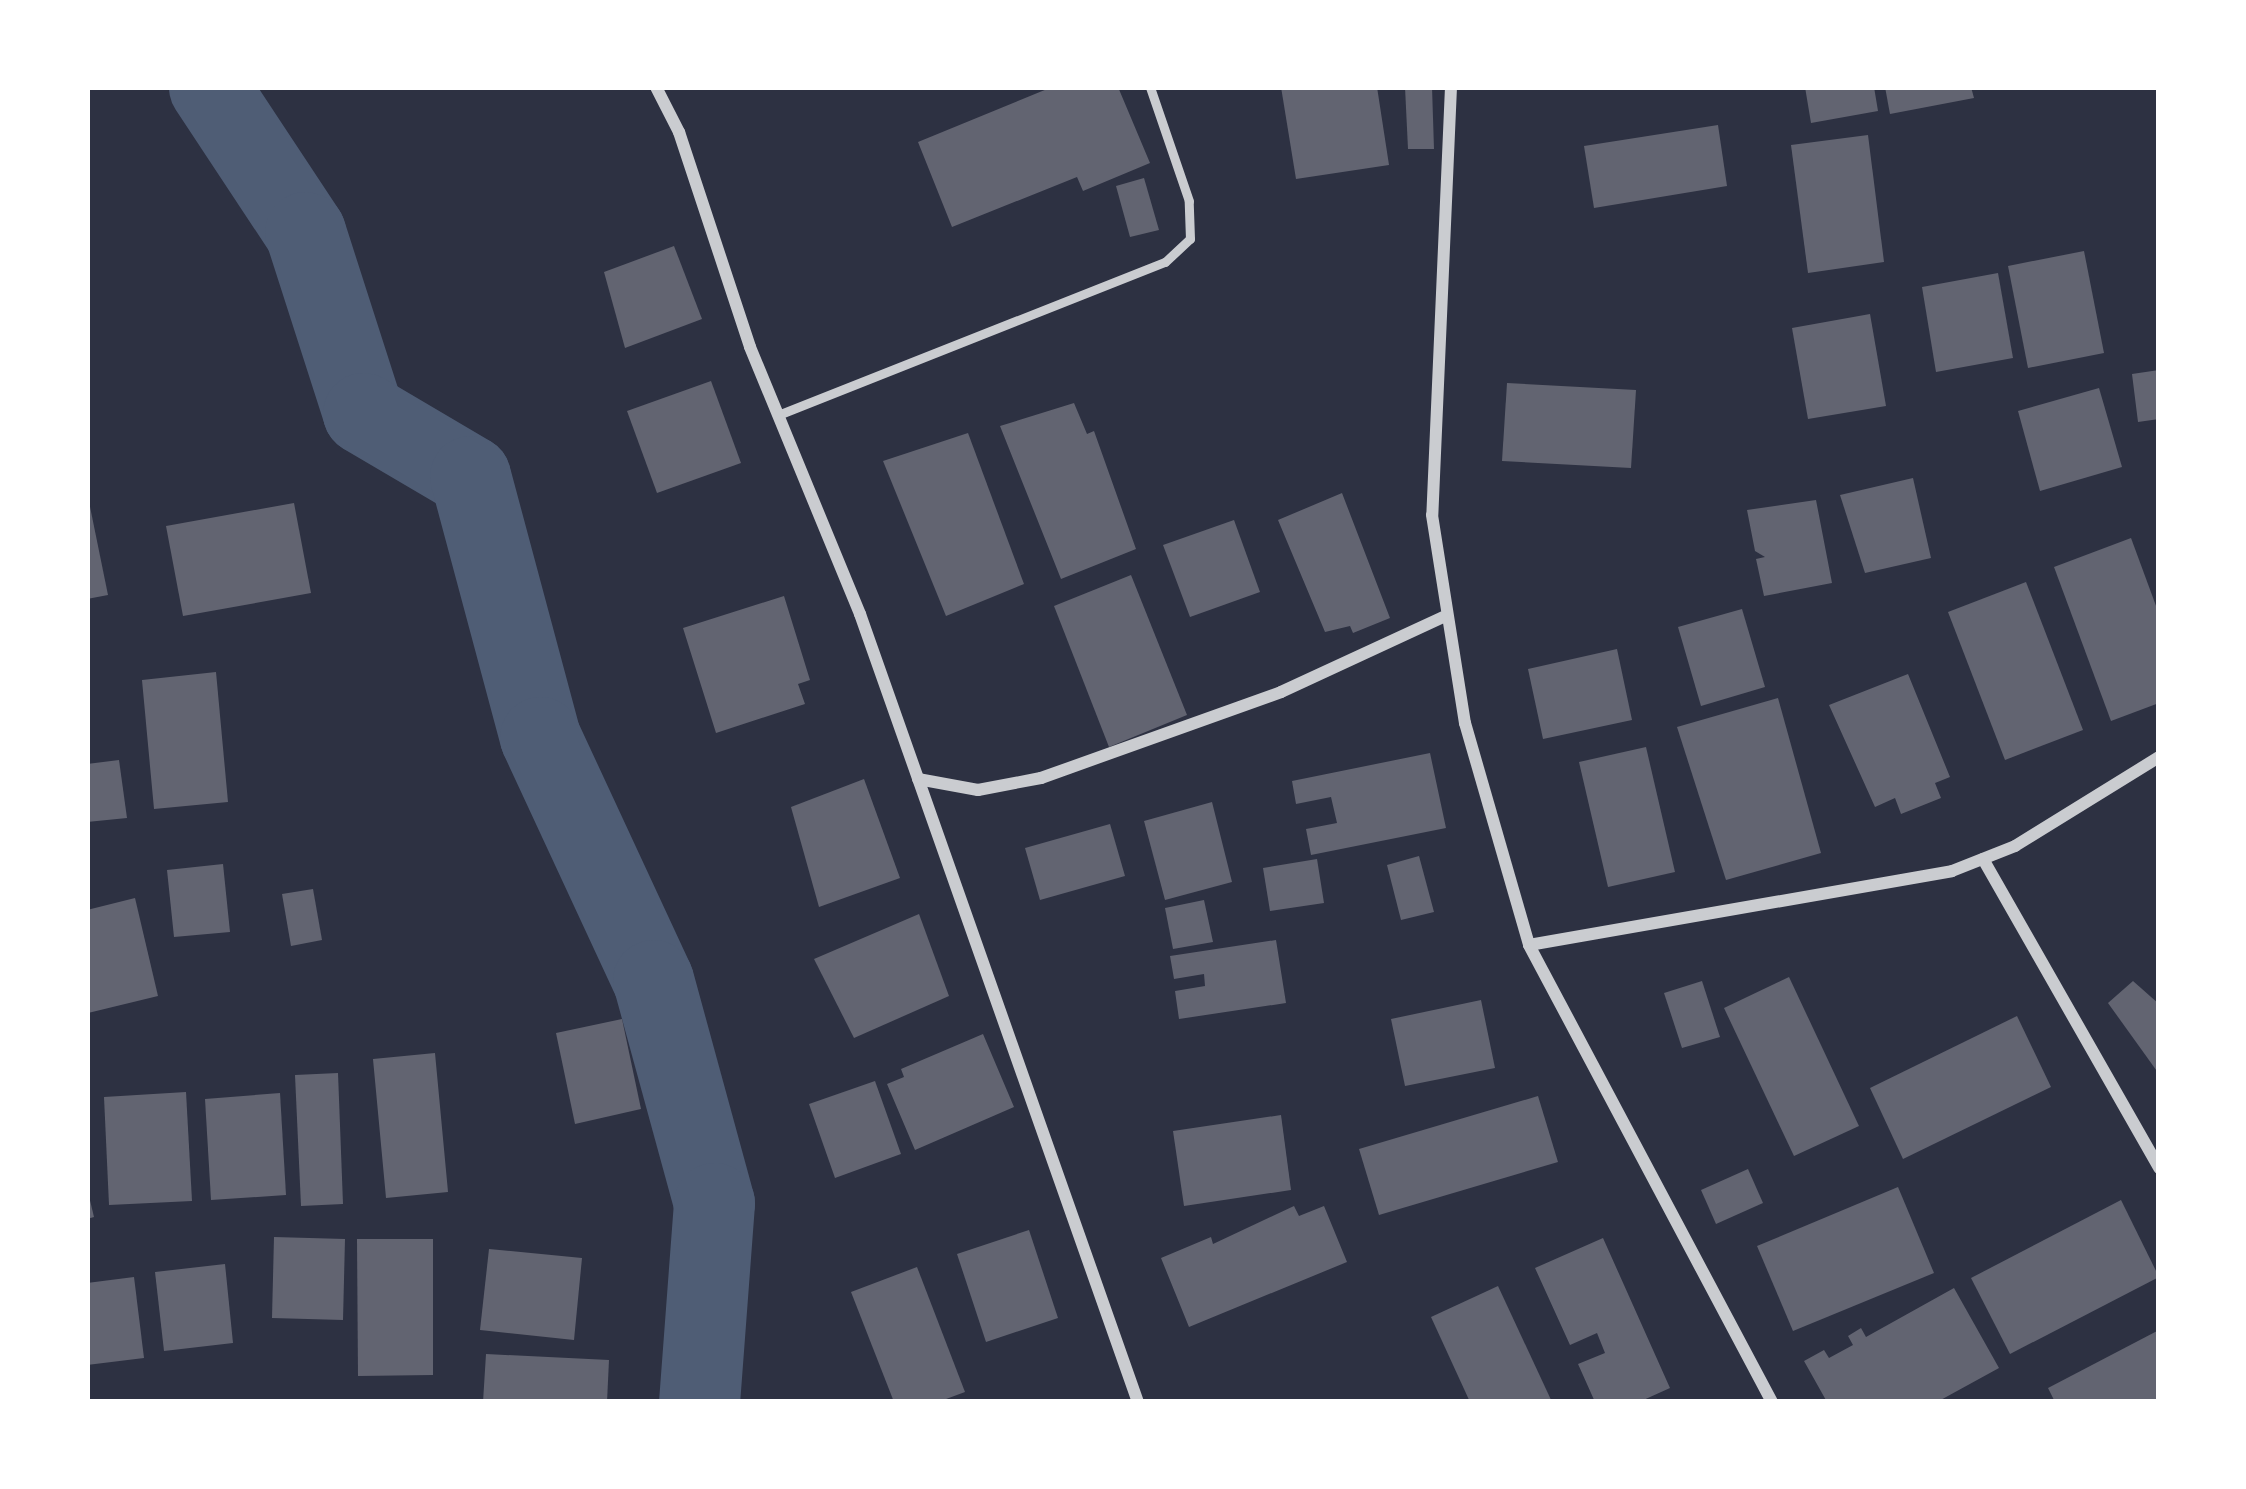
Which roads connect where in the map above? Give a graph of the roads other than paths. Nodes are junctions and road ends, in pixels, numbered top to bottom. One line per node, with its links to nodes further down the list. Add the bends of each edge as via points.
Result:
1 (656, 87): 4 (street)
2 (1150, 87): 4 (lane, via 1189,201 1190,239 1165,262)
3 (1451, 87): 5 (street, via 1432,514)
4 (778, 415): 7 (street)
5 (1443, 617): 7 (street, via 1281,692 1041,778 978,790); 9 (street)
6 (2159, 757): 8 (street)
7 (918, 779): 11 (street)
8 (1983, 859): 9 (street, via 1900,885); 10 (street)
9 (1529, 945): 12 (street)
10 (2159, 1168)
11 (1138, 1402)
12 (1772, 1402)

